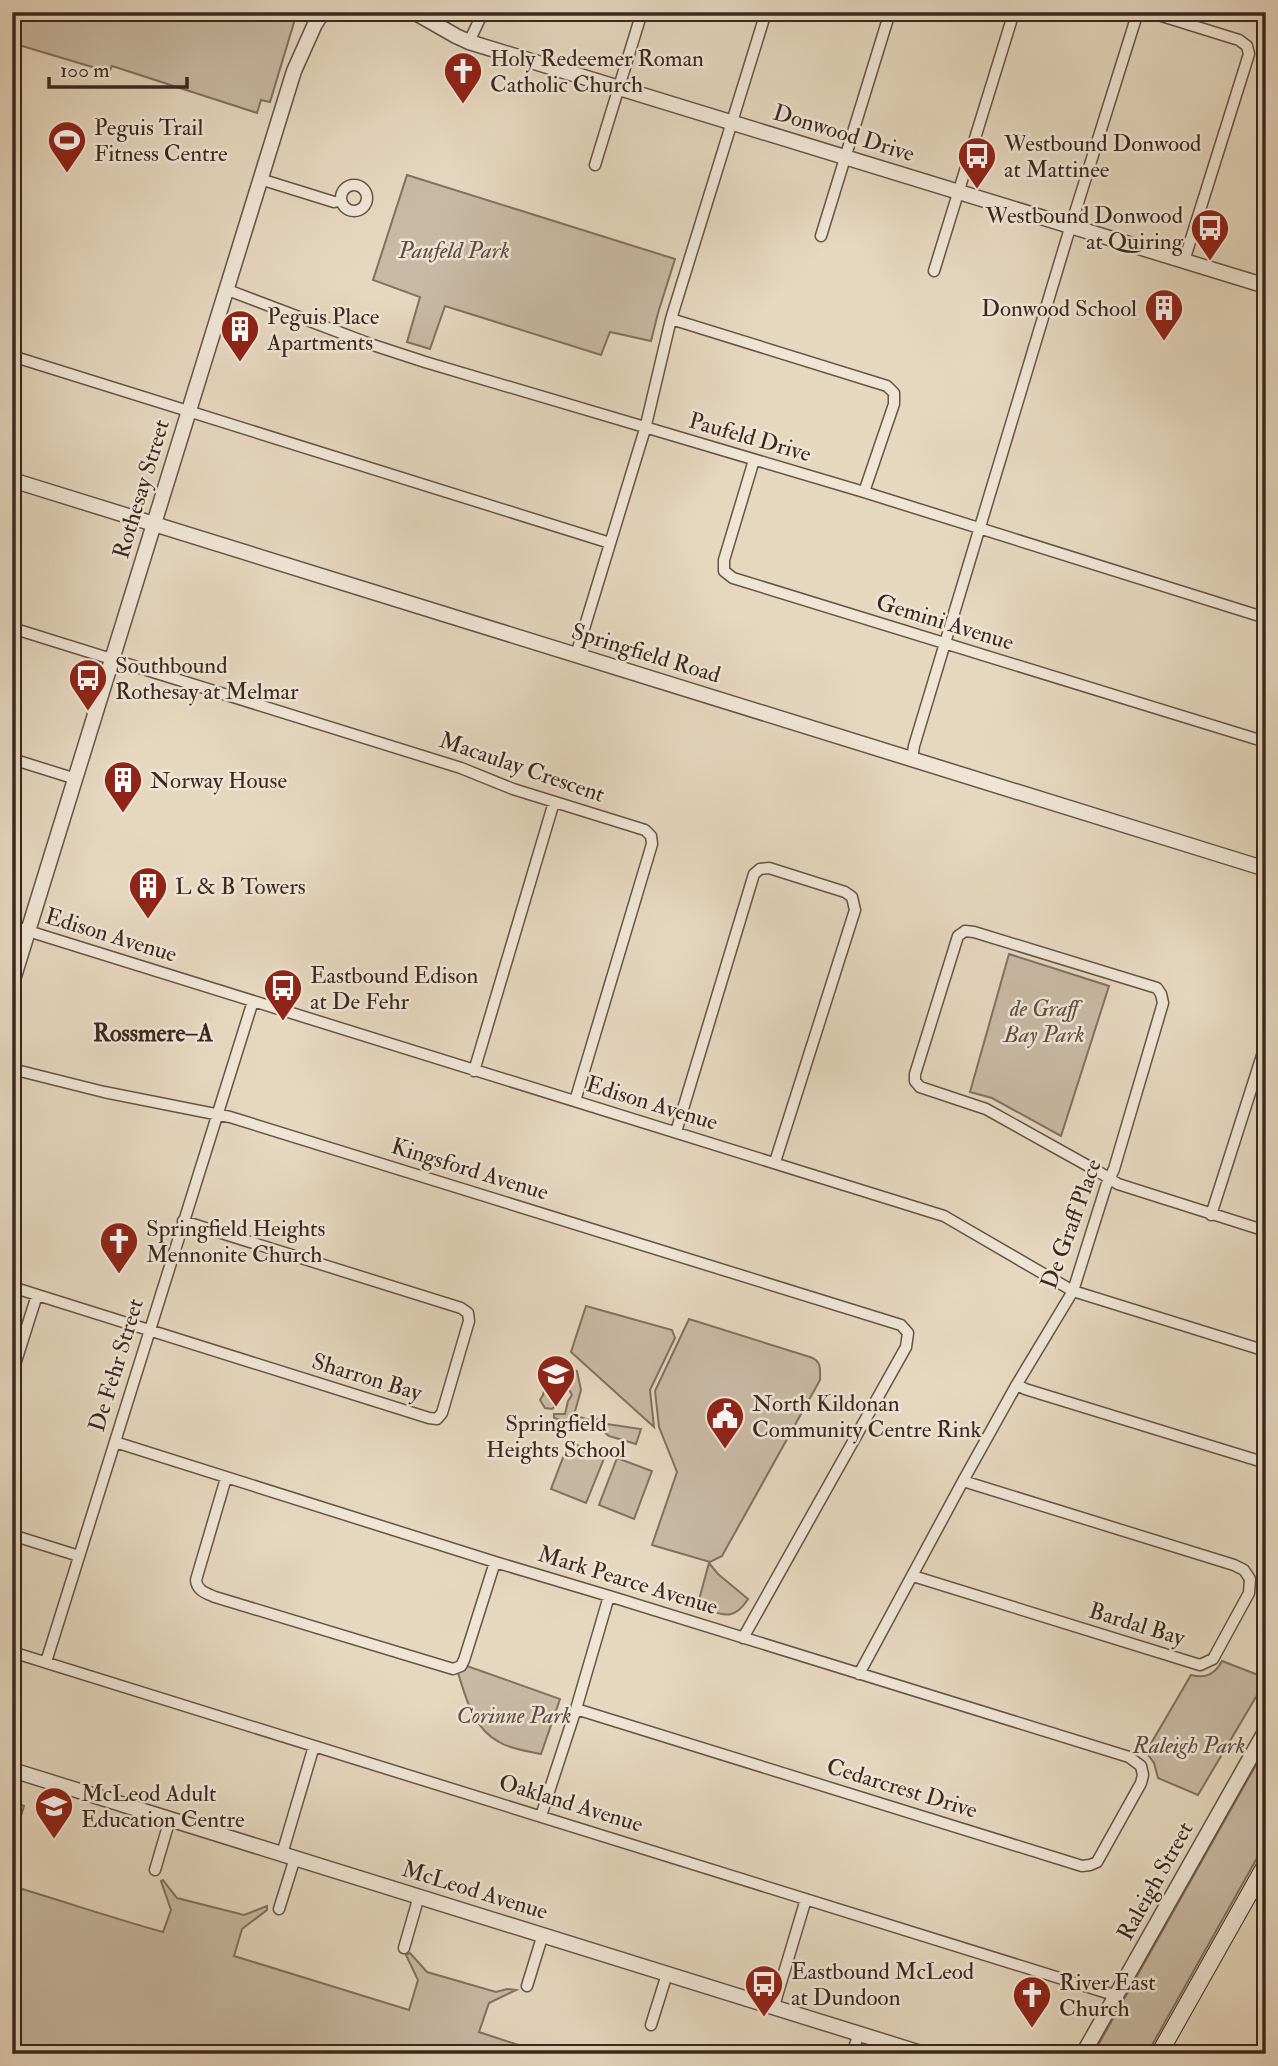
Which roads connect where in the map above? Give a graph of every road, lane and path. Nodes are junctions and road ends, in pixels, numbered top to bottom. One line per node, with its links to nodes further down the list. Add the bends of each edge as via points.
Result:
1 (323, 12): 13 (street, Rothesay Street, via 294,71)
2 (414, 12): 8 (street, Donwood Drive)
3 (483, 12): 8 (street)
4 (642, 12): 9 (street)
5 (766, 12): 10 (street)
6 (890, 12): 11 (street)
7 (1014, 12): 14 (street)
8 (469, 41): 9 (street, Donwood Drive)
9 (618, 87): 10 (street, Donwood Drive); 12 (street)
10 (733, 123): 11 (street, Donwood Drive); 22 (street)
11 (845, 157): 14 (street, Donwood Drive); 17 (street)
12 (594, 165)
13 (260, 179): 15 (street, via 334,202); 21 (street, Rothesay Street)
14 (958, 191): 16 (street, Donwood Drive); 19 (street)
15 (341, 200)
16 (1071, 226): 18 (street, Donwood Drive); 18 (street, via 1136,18 1152,13 1239,40 1249,54); 30 (street)
17 (821, 236)
18 (1184, 261): 20 (street, Donwood Drive)
19 (934, 271)
20 (1266, 286)
21 (226, 289): 24 (street, Rothesay Street); 25 (street, Paufeld Drive, via 373,345)
22 (671, 319): 25 (street); 28 (street, via 887,386 894,393 894,404)
23 (12, 356): 24 (street)
24 (188, 410): 29 (street, Rothesay Street); 31 (street)
25 (645, 429): 26 (street, Paufeld Drive); 31 (street)
26 (754, 460): 28 (street, Paufeld Drive); 34 (street, Gemini Avenue, via 724,571 733,578)
27 (12, 480): 29 (street, Springfield Road)
28 (864, 492): 30 (street, Paufeld Drive)
29 (155, 524): 35 (street, Springfield Road); 36 (street, Rothesay Street)
30 (979, 529): 32 (street, Paufeld Drive); 34 (street)
31 (610, 543): 35 (street)
32 (1266, 618)
33 (12, 628): 36 (street, Macaulay Crescent)
34 (945, 644): 37 (street, Gemini Avenue); 39 (street)
35 (576, 655): 39 (street, Springfield Road)
36 (113, 660): 40 (street, Rothesay Street); 41 (street, Macaulay Crescent, via 461,768)
37 (1266, 742)
38 (12, 759): 40 (street)
39 (912, 759): 42 (street, Springfield Road)
40 (76, 779): 44 (street, Rothesay Street)
41 (554, 802): 49 (street); 50 (street, Macaulay Crescent, via 645,830 652,844)
42 (1266, 869)
43 (12, 926): 44 (street, Edison Avenue)
44 (29, 931): 45 (street, Rothesay Street); 46 (street, Edison Avenue)
45 (12, 983)
46 (253, 1001): 49 (street, Edison Avenue); 51 (street, De Fehr Street)
47 (1266, 1043): 55 (street)
48 (12, 1069): 51 (street, Kingsford Avenue)
49 (474, 1071): 50 (street, Edison Avenue)
50 (575, 1101): 52 (street, Edison Avenue)
51 (218, 1114): 56 (street, De Fehr Street); 74 (street, Kingsford Avenue, via 904,1328 906,1347)
52 (676, 1132): 53 (street, Edison Avenue); 53 (street, via 754,874 769,868 845,891 855,910)
53 (775, 1162): 59 (street, Edison Avenue, via 944,1216)
54 (1109, 1178): 54 (street, De Graff Place, via 1163,1003 1161,994 1157,988 974,932 958,936 915,1081 920,1087 986,1109); 55 (street); 59 (street, De Graff Place)
55 (1211, 1215): 57 (street)
56 (183, 1221): 61 (street, De Fehr Street); 61 (street, Sharron Bay, via 468,1313 442,1413 437,1419 429,1418)
57 (1266, 1231)
58 (12, 1287): 60 (street, Sharron Bay)
59 (1073, 1291): 62 (street, Edison Avenue); 64 (street, De Graff Place)
60 (37, 1295): 61 (street, Sharron Bay); 63 (street)
61 (148, 1330): 65 (street, De Fehr Street)
62 (1266, 1351)
63 (12, 1374)
64 (1017, 1384): 66 (street); 68 (street, De Graff Place)
65 (115, 1442): 67 (street, Mark Pearce Avenue); 70 (street, De Fehr Street)
66 (1266, 1463)
67 (226, 1478): 71 (street, Mark Pearce Avenue); 71 (street, via 196,1580 200,1590 215,1597 453,1670 464,1660)
68 (963, 1480): 72 (street, De Graff Place); 72 (street, Bardal Bay, via 1234,1565 1250,1579 1249,1593 1213,1659 1200,1665)
69 (12, 1535): 70 (street)
70 (79, 1556): 76 (street, De Fehr Street)
71 (495, 1562): 73 (street, Mark Pearce Avenue)
72 (913, 1576): 77 (street, De Graff Place)
73 (609, 1596): 74 (street, Mark Pearce Avenue); 78 (street)
74 (743, 1637): 77 (street, Mark Pearce Avenue)
75 (12, 1651): 76 (street, Oakland Avenue)
76 (46, 1662): 80 (street, Oakland Avenue)
77 (859, 1674): 81 (street, Mark Pearce Avenue)
78 (576, 1709): 81 (street, Cedarcrest Drive, via 1082,1866 1097,1861 1140,1783 1141,1766); 83 (street)
79 (1266, 1730): 95 (street, Raleigh Street)
80 (314, 1746): 83 (street, Oakland Avenue); 85 (street)
81 (1129, 1757)
82 (12, 1770): 84 (street, McLeod Avenue)
83 (541, 1816): 89 (street, Oakland Avenue)
84 (170, 1819): 85 (street, McLeod Avenue); 87 (street)
85 (289, 1856): 88 (street, McLeod Avenue); 90 (street)
86 (1266, 1864): 102 (main road)
87 (155, 1870)
88 (419, 1896): 91 (street, McLeod Avenue); 92 (street)
89 (806, 1899): 95 (street, Oakland Avenue); 96 (street)
90 (279, 1909)
91 (543, 1934): 93 (street, McLeod Avenue); 94 (street)
92 (404, 1948)
93 (667, 1974): 96 (street, McLeod Avenue); 97 (street)
94 (527, 1986)
95 (1117, 1996): 101 (street, Raleigh Street)
96 (774, 2006): 98 (street, McLeod Avenue)
97 (652, 2025)
98 (859, 2033): 99 (street); 100 (street, McLeod Avenue)
99 (852, 2054)
100 (925, 2054)
101 (1083, 2054)
102 (1159, 2054)

